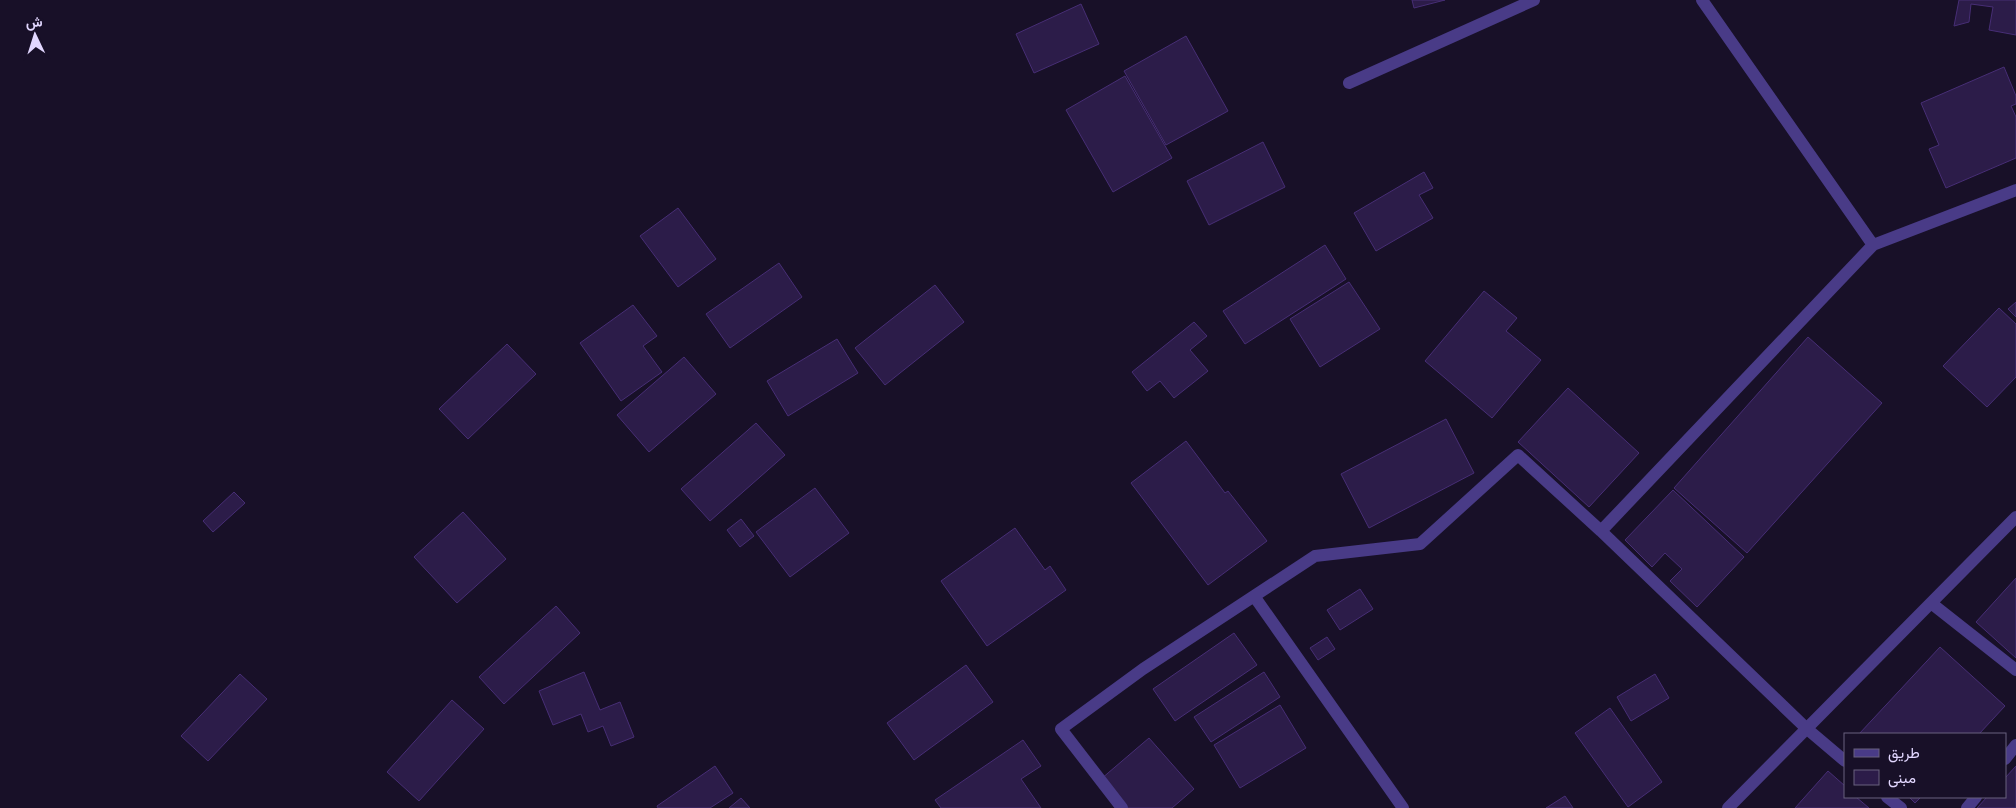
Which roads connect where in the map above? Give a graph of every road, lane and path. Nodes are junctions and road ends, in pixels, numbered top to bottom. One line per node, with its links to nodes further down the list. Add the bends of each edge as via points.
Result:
1 (1534, 0): 3 (street)
2 (1702, 0): 5 (street)
3 (1349, 84)
4 (2016, 190): 5 (street)
5 (1873, 245): 7 (street)
6 (2016, 517): 9 (street)
7 (1601, 531): 8 (street, via 1518,455 1420,544 1315,556); 11 (street)
8 (1254, 596): 17 (street, via 1143,669 1061,729); 18 (street)
9 (1930, 603): 10 (street); 11 (street)
10 (2016, 670)
11 (1806, 728): 14 (street); 19 (street)
12 (2016, 745): 13 (street)
13 (2006, 758)
14 (1844, 760)
15 (1889, 798): 20 (street)
16 (1975, 798): 21 (street)
17 (1122, 808)
18 (1403, 808)
19 (1728, 808)
20 (1901, 808)
21 (1967, 808)

